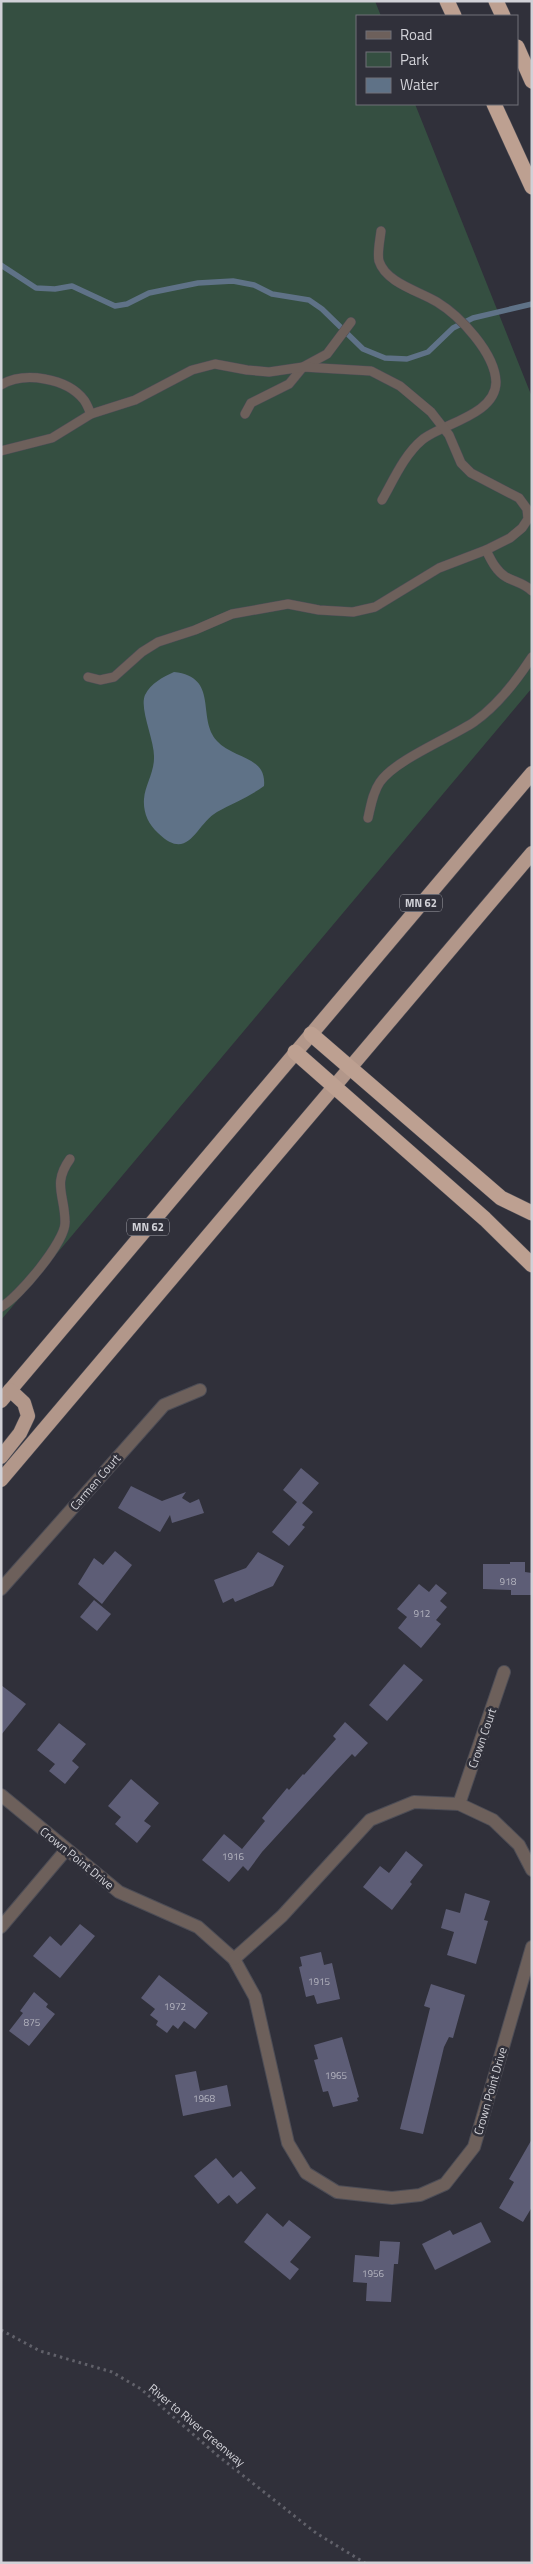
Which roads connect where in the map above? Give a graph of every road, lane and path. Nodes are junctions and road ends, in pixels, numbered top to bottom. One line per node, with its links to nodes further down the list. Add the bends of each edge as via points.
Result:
1 (447, 1): 3 (highway)
2 (496, 1): 4 (highway)
3 (454, 15)
4 (503, 15)
5 (518, 49): 6 (highway)
6 (532, 81)
7 (494, 105): 8 (highway)
8 (532, 187)
9 (381, 231): 15 (lane, via 379,260 384,271 453,315 488,352 496,370 496,385 488,401 472,415)
10 (351, 322): 11 (lane, via 327,354)
11 (303, 367): 13 (lane, via 269,372 215,364 192,370 135,400); 14 (lane, via 290,384 251,403); 15 (lane, via 371,371 400,386 431,412)
12 (1, 385): 13 (lane, via 30,376 50,380 75,392 84,400)
13 (91, 414): 16 (lane, via 52,438)
14 (245, 414)
15 (444, 429): 17 (lane, via 415,446); 18 (lane, via 461,463 471,474 519,498 527,509 528,519 522,528)
16 (1, 451)
17 (382, 500)
18 (486, 550): 19 (lane, via 494,567 505,577); 21 (lane, via 439,568 375,607 353,612 288,604 232,614 158,642 114,677 100,680)
19 (532, 590)
20 (532, 657): 23 (lane, via 500,699 475,721 399,765 381,780)
21 (88, 677)
22 (532, 773): 25 (highway, MN 62)
23 (368, 818)
24 (532, 853): 27 (highway)
25 (310, 1034): 26 (highway, MN 62); 27 (highway)
26 (295, 1052): 28 (highway); 34 (highway, MN 62)
27 (350, 1067): 28 (highway); 30 (highway, via 501,1198)
28 (334, 1086): 31 (highway); 36 (highway)
29 (70, 1159): 32 (lane, via 59,1180 66,1223 54,1250 33,1277)
30 (532, 1213)
31 (532, 1264)
32 (1, 1307)
33 (200, 1390): 37 (street, Carmen Court, via 164,1405)
34 (6, 1395): 35 (highway, via 24,1403 28,1416 20,1434)
35 (1, 1457)
36 (1, 1480)
37 (1, 1589)
38 (504, 1672): 40 (street, Crown Court)
39 (1, 1795): 41 (street, Crown Point Drive)
40 (459, 1804): 42 (street, via 493,1820 519,1845); 45 (street, via 414,1802 370,1820 282,1916)
41 (66, 1850): 43 (street); 45 (street, Crown Point Drive, via 119,1892 198,1928)
42 (532, 1870)
43 (1, 1927)
44 (532, 1947): 45 (street, Crown Point Drive, via 474,2147 445,2184 420,2195 392,2198 337,2192 306,2174 288,2143 255,1997)
45 (234, 1959)
46 (1, 2330): 47 (path, River to River Greenway, via 40,2351 112,2372 141,2389 217,2455 316,2533)
47 (364, 2563)

